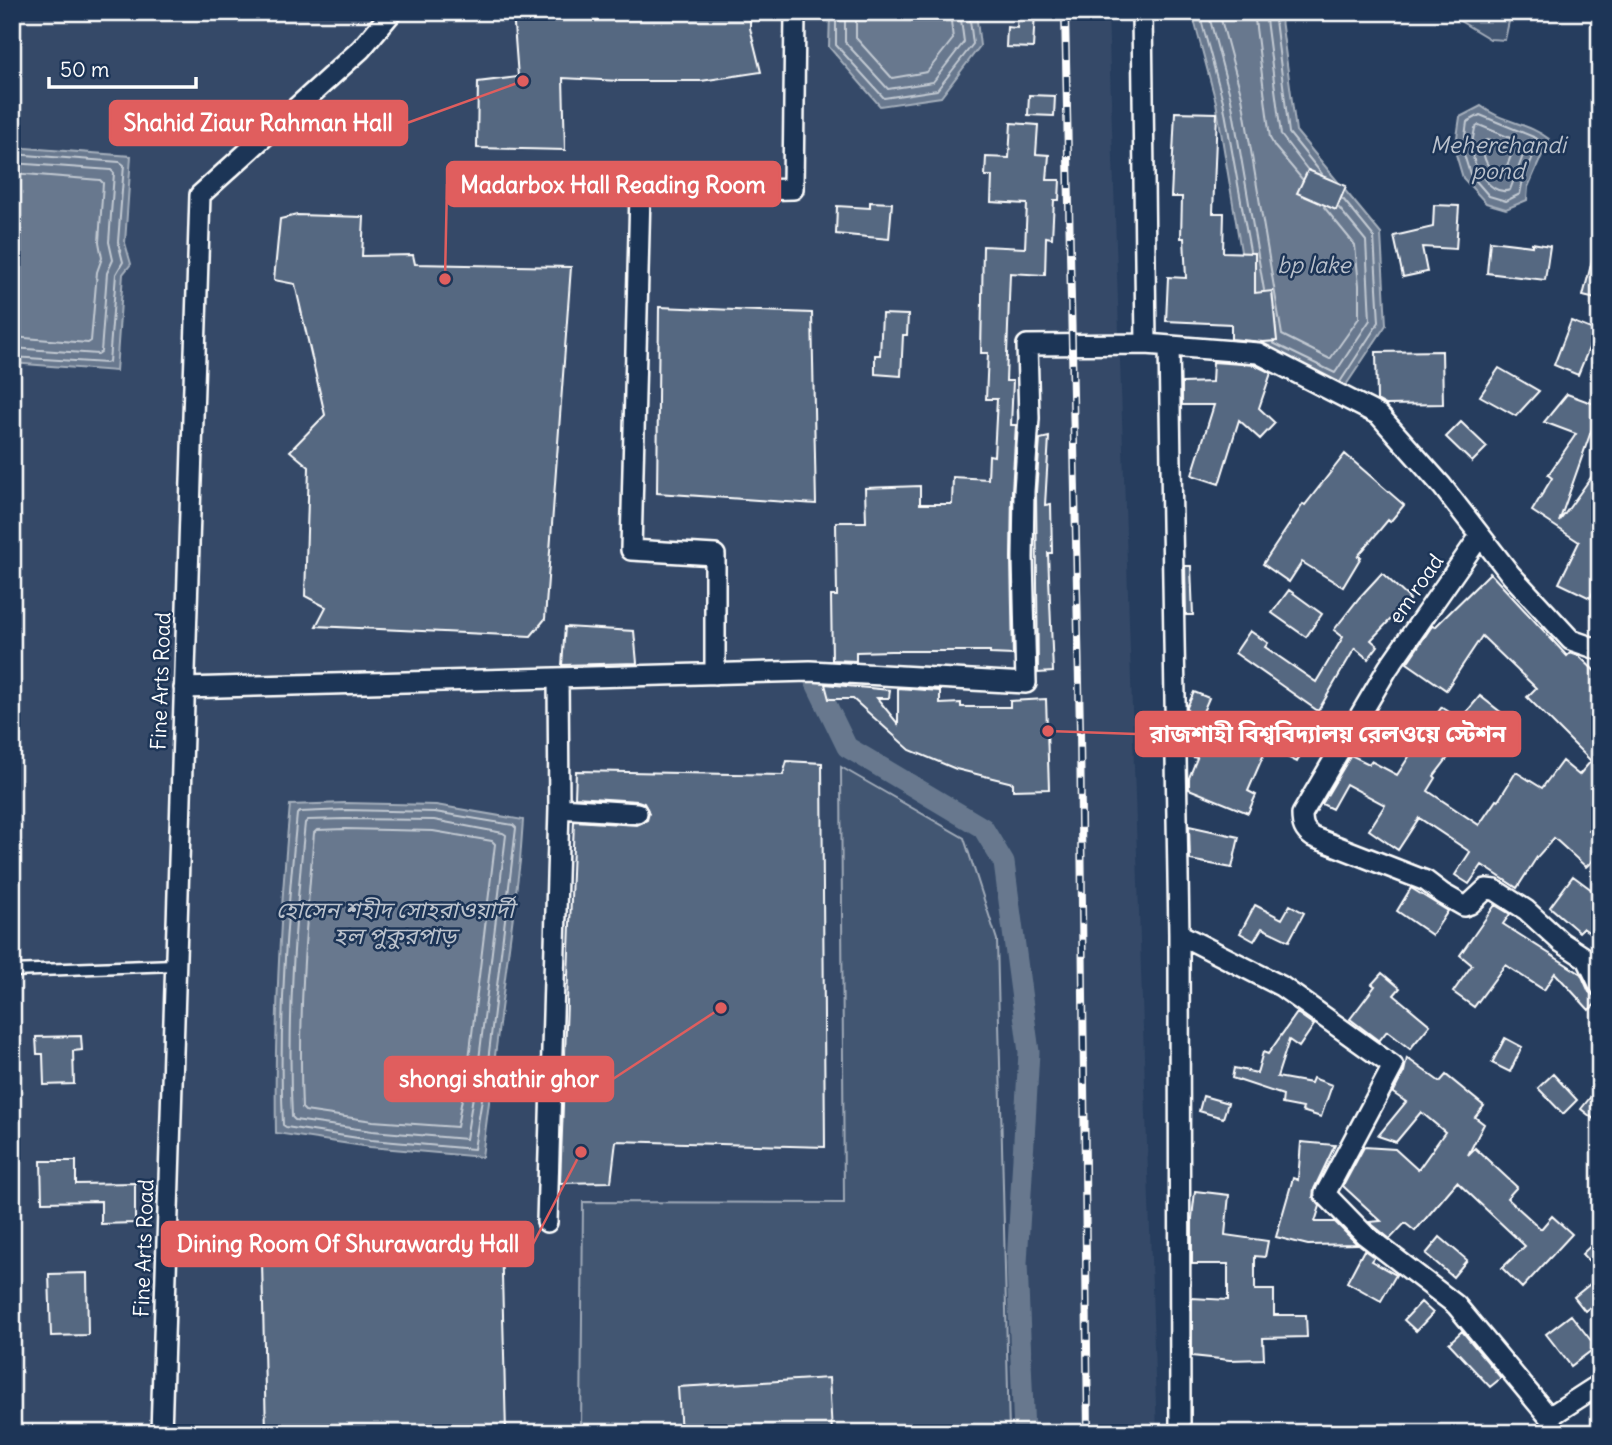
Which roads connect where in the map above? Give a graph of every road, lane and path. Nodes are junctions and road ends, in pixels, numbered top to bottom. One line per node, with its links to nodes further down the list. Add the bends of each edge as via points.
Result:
1 (392, 12): 10 (street, Fine Arts Road, via 361,49 200,195)
2 (795, 12): 8 (street, via 793,189 640,193 631,550 715,555)
3 (1142, 12): 4 (street)
4 (1146, 344): 5 (street); 8 (street, via 1027,345 1026,682 810,671)
5 (1168, 346): 6 (street, via 1258,353 1379,415); 13 (street)
6 (1480, 536): 7 (street, via 1571,640); 16 (street, em road, via 1388,668 1302,814 1306,832 1426,881 1464,905 1486,889 1495,890 1587,959)
7 (1600, 650)
8 (715, 674): 9 (street)
9 (558, 678): 10 (street); 11 (street)
10 (184, 688): 14 (street, Fine Arts Road)
11 (558, 808): 12 (street); 17 (street)
12 (637, 813)
13 (1179, 934): 20 (street, via 1281,986 1393,1066 1325,1194 1365,1235 1456,1305 1549,1417); 22 (street)
14 (174, 965): 15 (lane); 18 (street, Fine Arts Road)
15 (12, 971)
16 (1600, 986)
17 (547, 1222)
18 (167, 1253): 19 (lane); 21 (street, Fine Arts Road)
19 (288, 1255)
20 (1600, 1384)
21 (160, 1433)
22 (1180, 1433)

